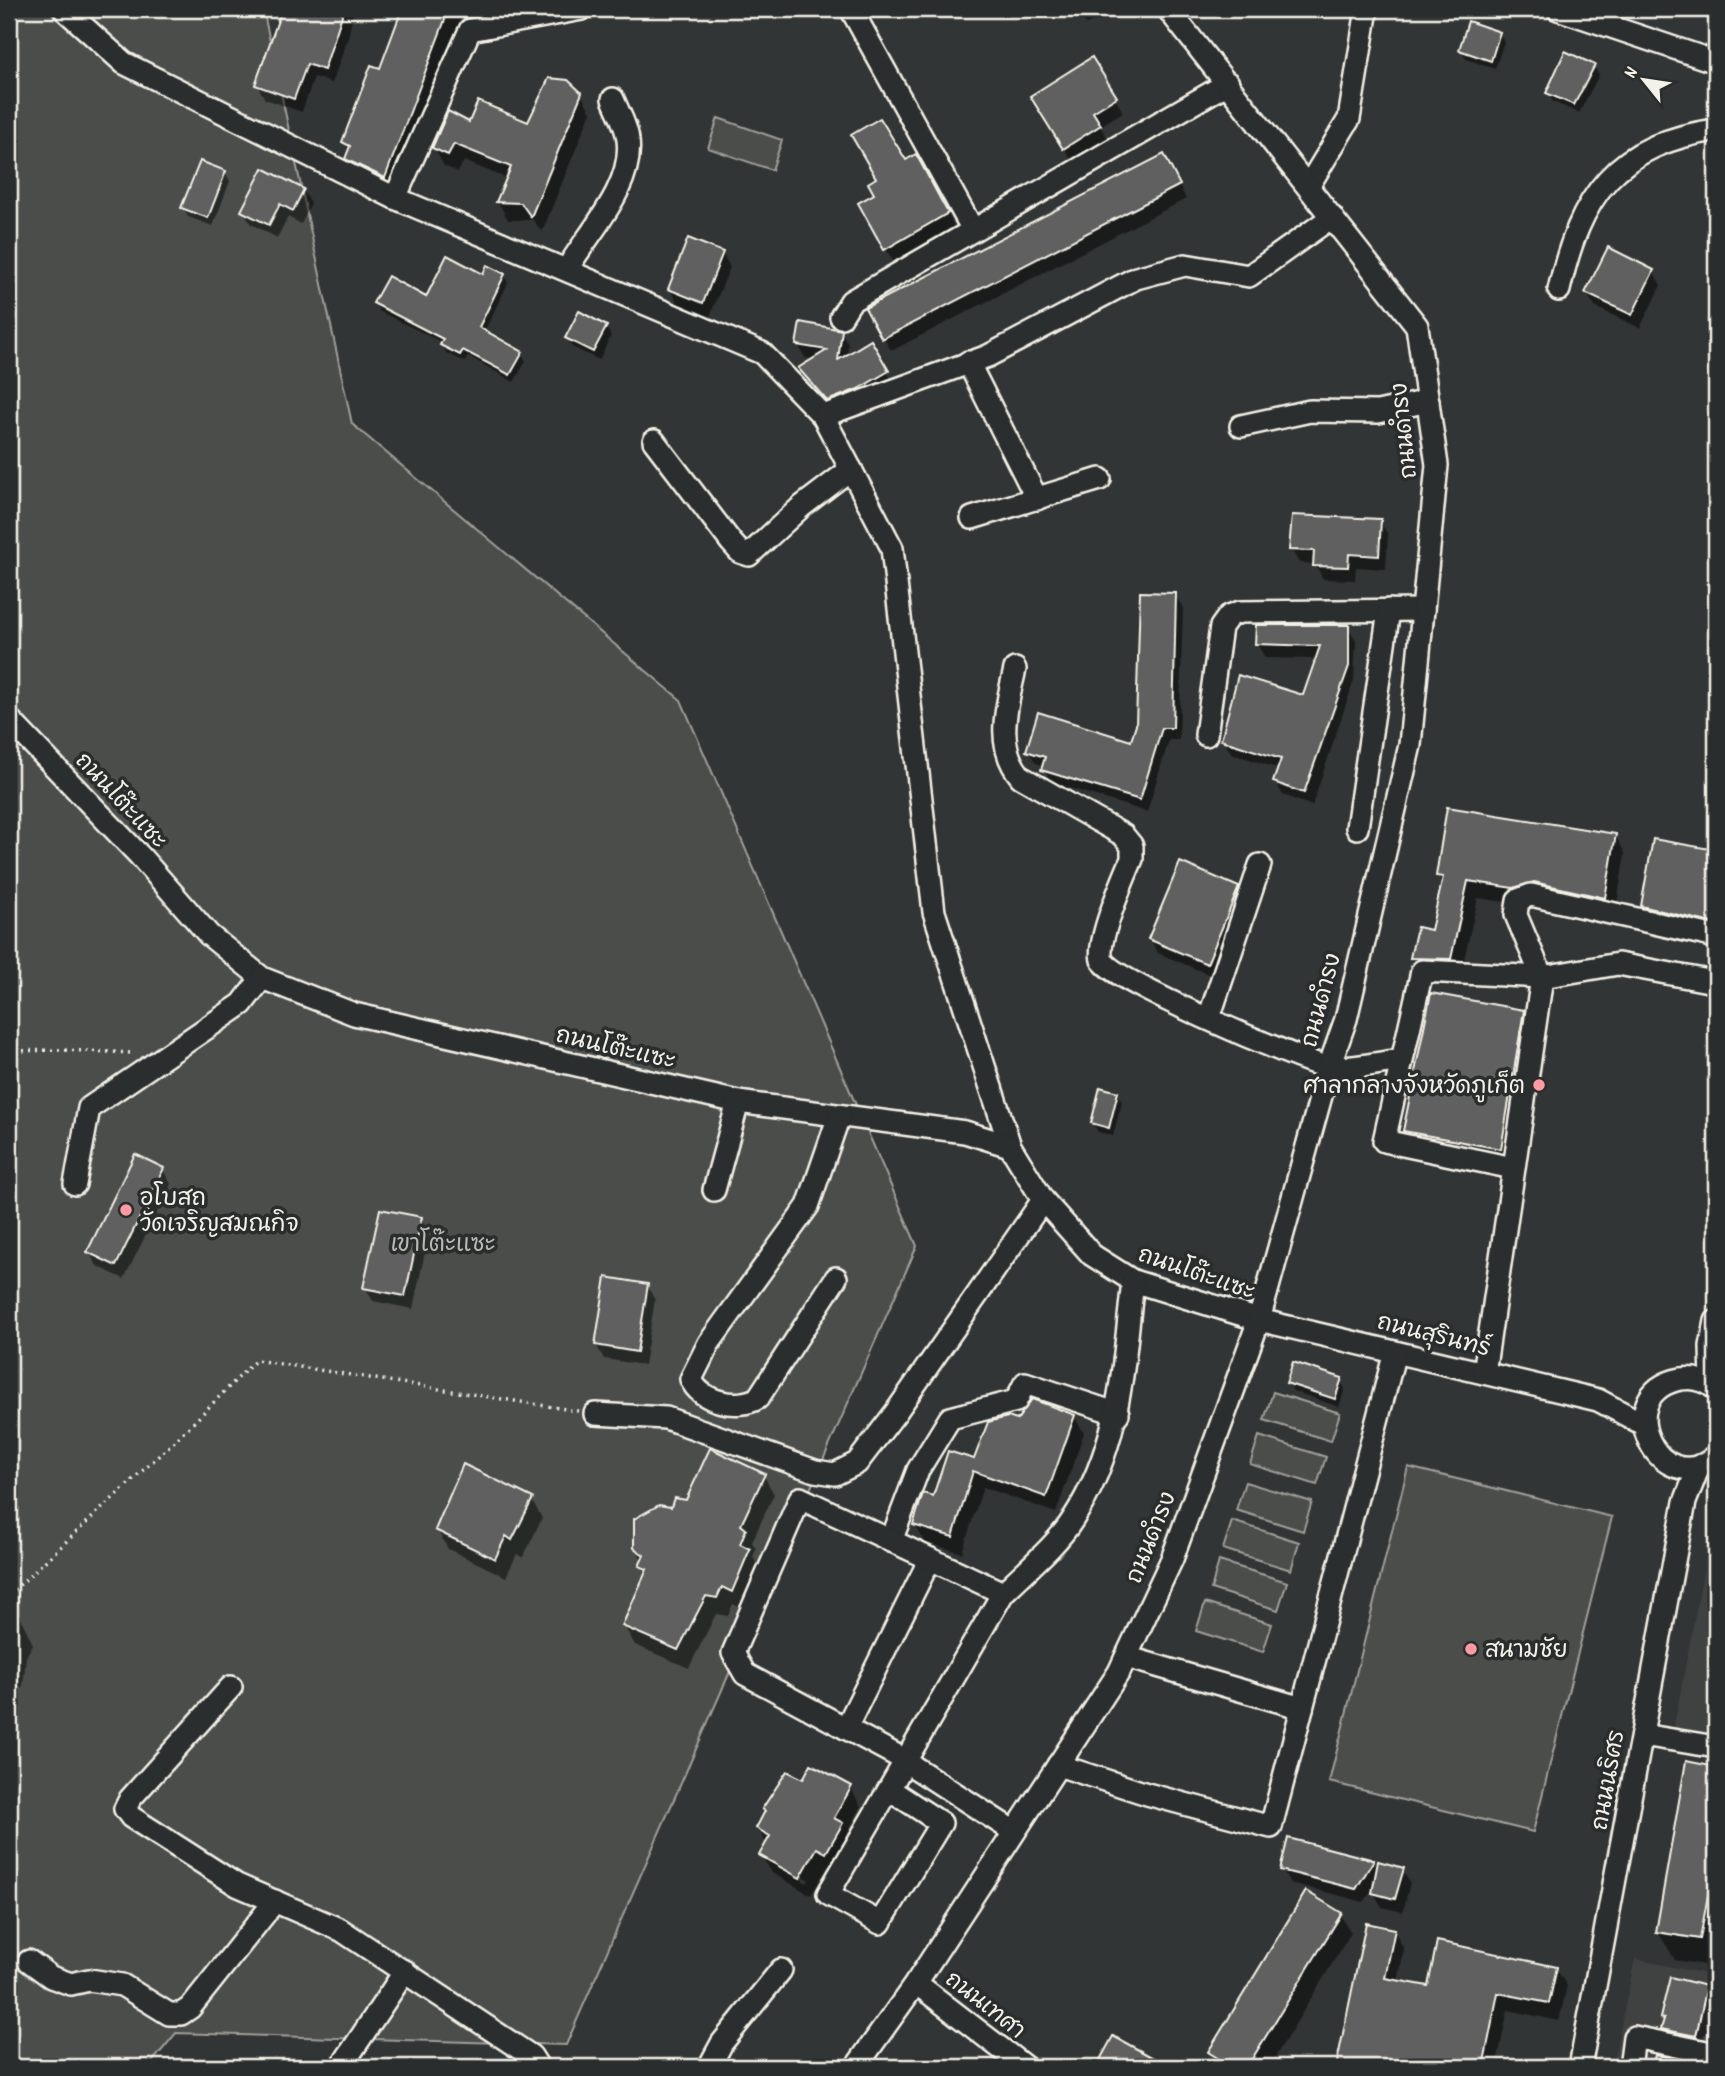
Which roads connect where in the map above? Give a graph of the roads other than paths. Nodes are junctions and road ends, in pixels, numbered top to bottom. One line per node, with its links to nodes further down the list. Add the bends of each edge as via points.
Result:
1 (64, 9): 12 (street, via 124,63)
2 (582, 9): 12 (street, via 470,30)
3 (851, 9): 14 (street)
4 (1168, 9): 8 (street, ถนนดำรง)
5 (1367, 9): 11 (street, via 1349,119)
6 (1558, 9): 7 (street)
7 (1716, 62)
8 (1228, 83): 11 (street, ถนนดำรง); 14 (street)
9 (613, 99): 15 (street, via 628,138 625,172)
10 (1716, 130): 16 (street, via 1658,143 1606,179 1576,230)
11 (1309, 185): 13 (street, ถนนดำรง)
12 (395, 198): 15 (street)
13 (1332, 217): 18 (street, via 1249,276 1185,265 1136,278 988,356); 19 (street, ถนนดำรง, via 1417,326)
14 (973, 230): 17 (street, via 851,301)
15 (567, 270): 20 (street, via 762,353)
16 (1559, 290)
17 (841, 317)
18 (968, 362): 20 (street); 25 (street)
19 (1428, 401): 21 (street, via 1378,412 1310,411); 28 (street, ถนนดำรง, via 1437,466)
20 (823, 416): 23 (street)
21 (1241, 426)
22 (654, 441): 23 (street, via 731,542 749,555)
23 (851, 469): 43 (street, via 892,548 934,912)
24 (1100, 479): 25 (street)
25 (1037, 499): 26 (street)
26 (972, 518)
27 (1389, 610): 28 (street); 31 (street, via 1240,612 1229,616 1222,627); 32 (street)
28 (1423, 610): 40 (street, ถนนดำรง, via 1410,745 1346,1019)
29 (1015, 669): 38 (street, via 1004,722 1010,765 1021,777 1123,835 1132,846 1101,959 1108,970 1167,1002)
30 (9, 719): 36 (street, ถนนโต๊ะแซะ, via 209,935)
31 (1206, 735)
32 (1357, 828)
33 (1261, 865): 38 (street)
34 (1716, 937): 35 (street, via 1531,895 1518,901 1516,915)
35 (1542, 977): 37 (street, via 1618,964); 39 (street, via 1422,971); 44 (street)
36 (262, 978): 41 (street, ถนนโต๊ะแซะ, via 354,1014); 45 (street, via 242,1004 89,1108)
37 (1714, 982)
38 (1209, 1018): 40 (street)
39 (1402, 1060): 40 (street); 44 (street, via 1384,1141)
40 (1329, 1068): 50 (street, ถนนดำรง)
41 (738, 1102): 42 (street, ถนนโต๊ะแซะ); 46 (street)
42 (839, 1116): 43 (street, ถนนโต๊ะแซะ, via 965,1132); 48 (street, via 808,1206 709,1343 691,1379 695,1390 711,1399 746,1405 758,1398)
43 (1010, 1146): 47 (street, ถนนโต๊ะแซะ)
44 (1513, 1168): 54 (street)
45 (75, 1184)
46 (714, 1190)
47 (1043, 1200): 49 (street, ถนนโต๊ะแซะ, via 1091,1255); 59 (street, via 856,1464 835,1474 815,1472 666,1418)
48 (836, 1278)
49 (1133, 1281): 50 (street, ถนนโต๊ะแซะ); 60 (street)
50 (1259, 1320): 53 (street, ถนนสุรินทร์); 68 (street, ถนนดำรง, via 1172,1559)
51 (1716, 1321): 52 (street)
52 (1711, 1346): 55 (street); 56 (street)
53 (1395, 1352): 54 (street, ถนนสุรินทร์); 70 (street)
54 (1484, 1373): 58 (street, ถนนสุรินทร์)
55 (1687, 1378): 56 (street); 57 (street, via 1667,1384)
56 (1714, 1387)
57 (1651, 1398): 58 (street, ถนนสุรินทร์); 61 (street)
58 (1598, 1400): 61 (street, ถนนสุรินทร์)
59 (595, 1414)
60 (1118, 1414): 65 (street, via 1025,1383 1016,1401 950,1418 918,1470); 67 (street, via 1100,1470 1072,1521)
61 (1643, 1424): 63 (street, via 1652,1450)
62 (1708, 1461): 63 (street); 64 (street, ถนนนริศร)
63 (1674, 1465): 64 (street, ถนนนริศร)
64 (1685, 1502): 72 (street, ถนนนริศร)
65 (891, 1541): 66 (street); 71 (street, via 800,1498 733,1653 745,1674)
66 (930, 1559): 67 (street); 71 (street)
67 (1003, 1593): 75 (street)
68 (1126, 1657): 70 (street); 76 (street, ถนนดำรง)
69 (230, 1687): 79 (street, via 125,1809 237,1885)
70 (1302, 1708): 76 (street, via 1271,1827)
71 (846, 1728): 75 (street)
72 (1643, 1730): 73 (street); 74 (street); 90 (street, ถนนนริศร)
73 (1716, 1732)
74 (1716, 1747)
75 (904, 1760): 77 (street); 78 (street)
76 (1058, 1765): 78 (street, ถนนดำรง)
77 (889, 1789): 77 (street, via 941,1823 880,1923 828,1894)
78 (1013, 1831): 83 (street, ถนนดำรง)
79 (275, 1901): 80 (street, via 181,2014 169,2014 122,1985 89,1980 71,1984); 82 (street, via 341,1930)
80 (29, 1961)
81 (781, 1970): 87 (street, via 722,2043)
82 (405, 1971): 85 (street); 86 (street, via 531,2056)
83 (916, 1983): 88 (street, ถนนดำรง); 89 (street, ถนนเทศา)
84 (1716, 2054): 91 (street, via 1634,2036)
85 (341, 2067)
86 (538, 2067)
87 (709, 2067)
88 (856, 2067)
89 (1025, 2067)
90 (1580, 2067)
91 (1630, 2067)

